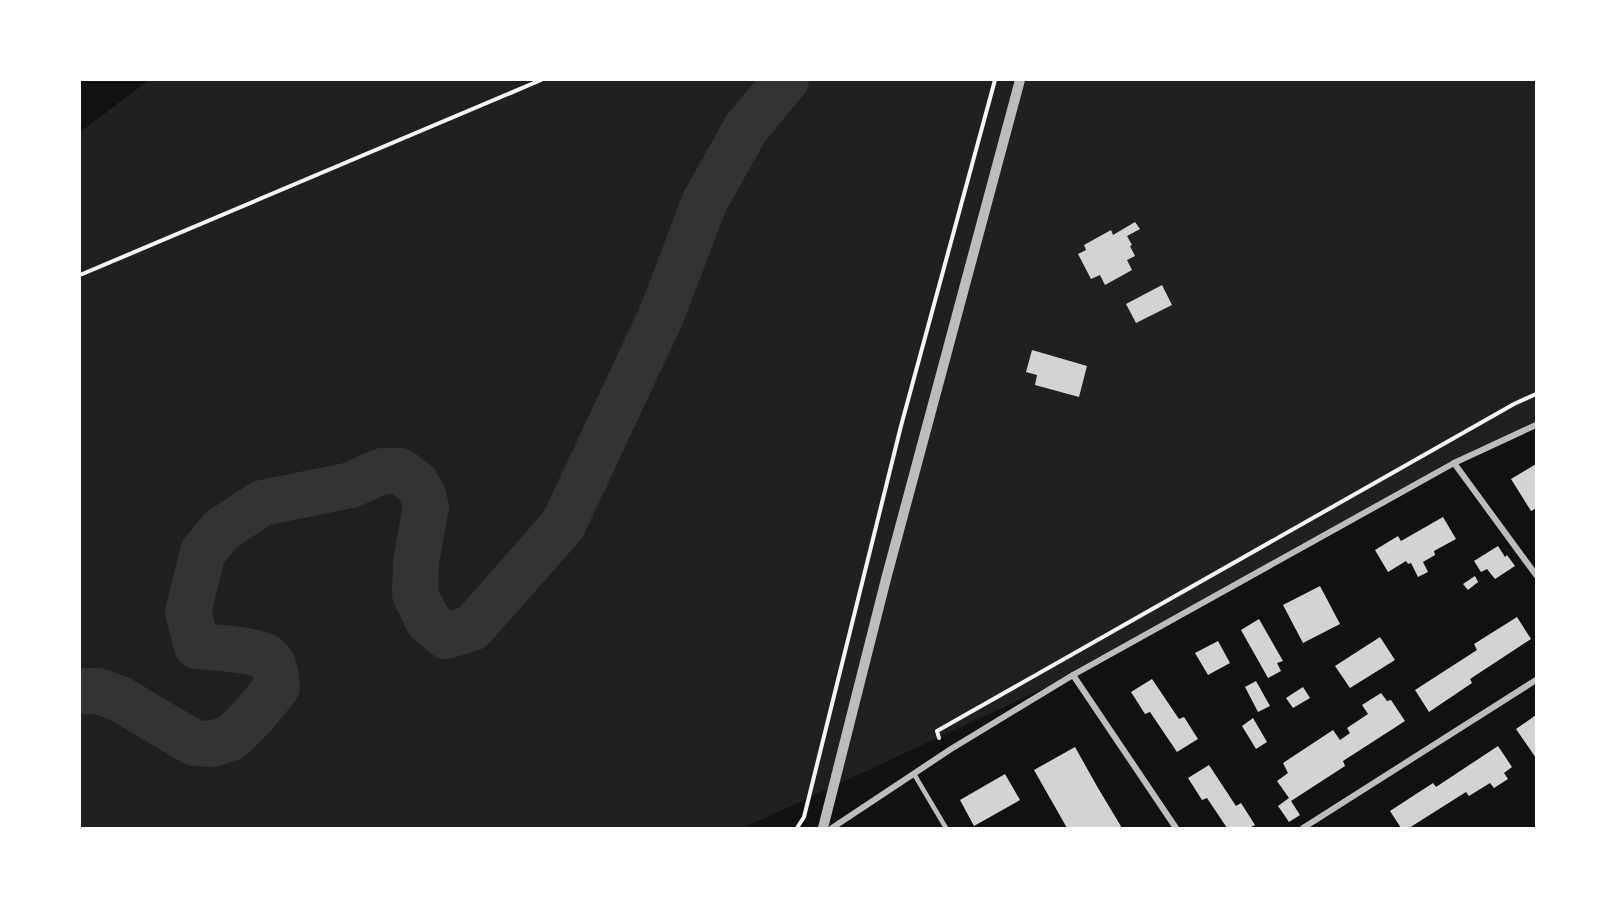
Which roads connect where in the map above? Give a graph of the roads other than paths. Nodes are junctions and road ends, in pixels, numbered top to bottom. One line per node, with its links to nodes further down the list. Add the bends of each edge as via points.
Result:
1 (1020, 80): 8 (street)
2 (1536, 425): 3 (street)
3 (1454, 462): 4 (street); 5 (street)
4 (1536, 575)
5 (1073, 675): 7 (street); 11 (street)
6 (1536, 680): 12 (street)
7 (914, 774): 9 (street); 10 (lane)
8 (822, 828)
9 (832, 828)
10 (946, 828)
11 (1176, 828)
12 (1303, 828)

